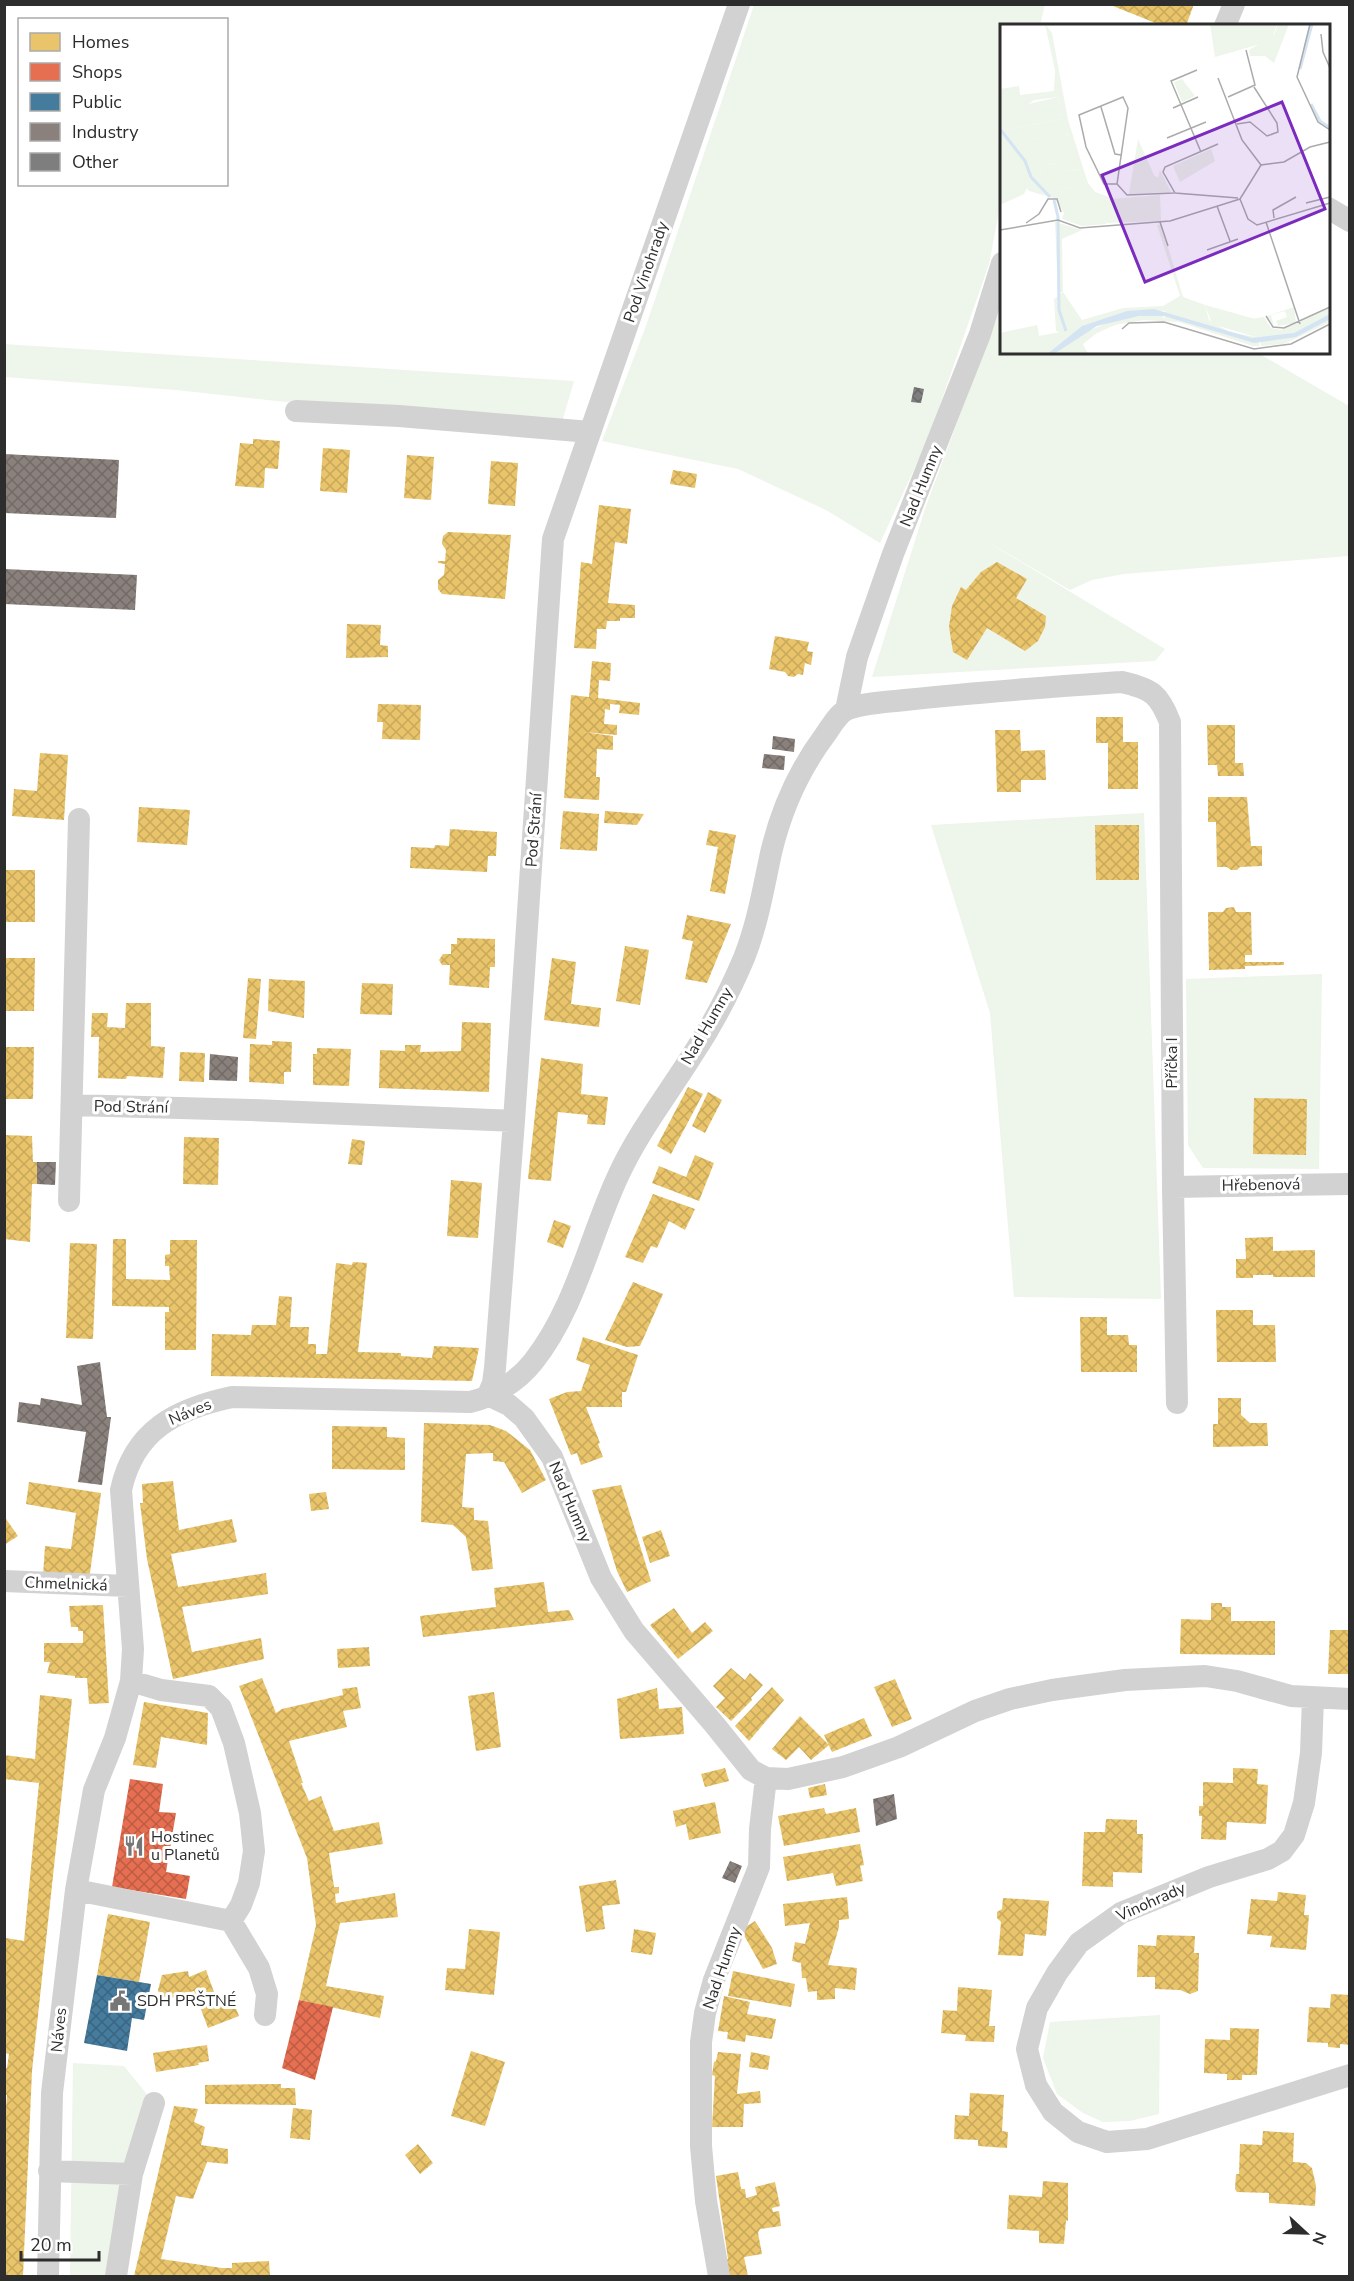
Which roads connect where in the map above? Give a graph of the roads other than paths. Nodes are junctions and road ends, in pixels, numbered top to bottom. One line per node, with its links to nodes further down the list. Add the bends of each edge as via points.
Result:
1 (739, 4): 8 (street, Pod Vinohrady)
2 (1234, 4): 3 (street)
3 (1226, 24)
4 (1330, 209): 5 (street)
5 (1350, 220)
6 (1000, 269): 10 (street, Nad Humny, via 980,334 893,554 857,657)
7 (296, 411): 8 (street, via 357,405)
8 (590, 432): 9 (street, Pod Vinohrady)
9 (553, 539): 13 (street, Pod Strání)
10 (846, 710): 15 (street, Příčka I, via 972,692 1122,682 1143,687 1161,701 1170,722); 17 (street, Nad Humny, via 816,747 793,787 771,852 756,923 743,960 716,1017 619,1173 569,1299 534,1361 506,1386)
11 (79, 819): 12 (street, Pod Strání)
12 (72, 1105): 13 (street, Pod Strání); 16 (street, Pod Strání)
13 (514, 1121): 17 (street, Pod Strání, via 495,1368)
14 (1350, 1184): 15 (street, Hřebenová)
15 (1173, 1187): 18 (street, Příčka I)
16 (69, 1201)
17 (488, 1395): 20 (street, Náves, via 470,1402 232,1397 183,1412 146,1438 126,1469 121,1490); 24 (street, Nad Humny, via 524,1418 552,1457 601,1578 633,1631 751,1770)
18 (1177, 1403)
19 (10, 1582): 20 (street, Chmelnická)
20 (128, 1586): 21 (street, Náves)
21 (131, 1681): 25 (street, Náves, via 115,1738 94,1790); 26 (street, via 161,1690 209,1696 221,1708 234,1743 254,1851 249,1884)
22 (1313, 1698): 23 (street); 24 (street, via 1205,1676 1125,1680 1052,1690 975,1711 899,1747 843,1767 788,1779); 28 (street, Vinohrady, via 1304,1803 1294,1835 1282,1851 1121,1913 1079,1942 1037,2008 1027,2049 1036,2085 1053,2112 1078,2132 1107,2142 1147,2139)
23 (1350, 1699)
24 (766, 1778): 34 (street, Nad Humny, via 759,1867 714,1980 701,2042 701,2146 707,2213)
25 (76, 1890): 26 (street); 30 (street, Náves, via 52,2093)
26 (231, 1921): 27 (street, via 259,1968 267,1994)
27 (265, 2015)
28 (1350, 2075)
29 (154, 2103): 31 (street)
30 (49, 2170): 31 (street); 32 (street, Náves)
31 (132, 2174): 33 (street)
32 (48, 2277)
33 (116, 2277)
34 (720, 2277)

